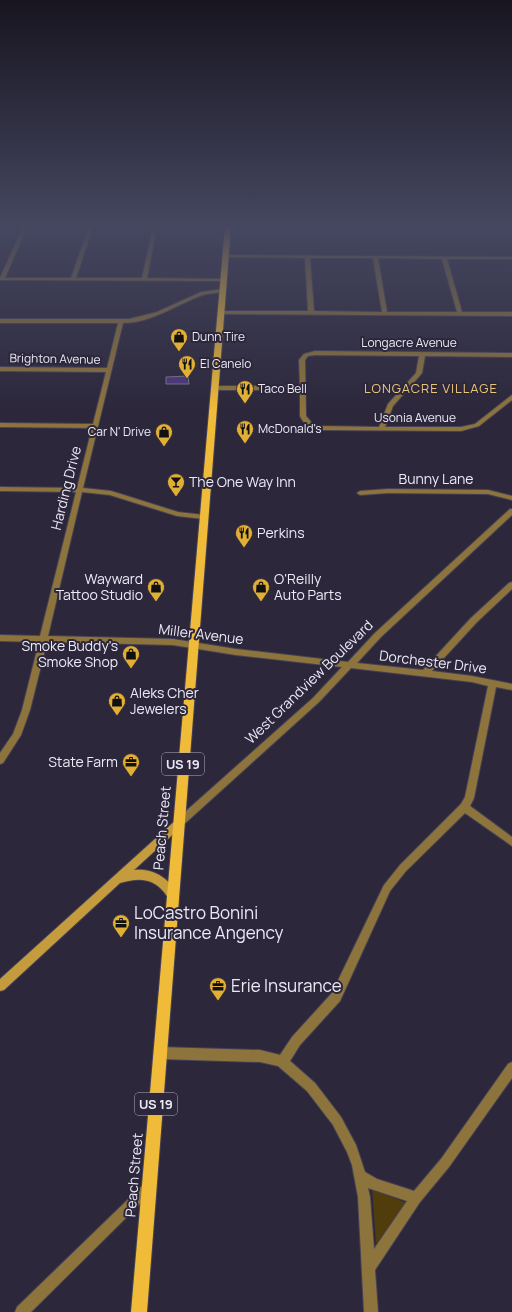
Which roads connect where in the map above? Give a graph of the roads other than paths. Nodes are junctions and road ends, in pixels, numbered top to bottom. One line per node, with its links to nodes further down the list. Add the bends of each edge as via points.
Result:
1 (309, 288): 6 (street)
2 (381, 288): 7 (street)
3 (453, 288): 8 (street)
4 (223, 291): 5 (main road, Peach Street / US 19); 11 (street, via 203,293 159,313)
5 (221, 312): 6 (street); 16 (main road, Peach Street / US 19)
6 (311, 312): 7 (street)
7 (385, 313): 8 (street)
8 (460, 314): 9 (street)
9 (512, 314)
10 (0, 321): 11 (street)
11 (121, 321): 15 (street, Harding Drive)
12 (422, 355): 13 (street, Longacre Avenue); 17 (street, Longacre Avenue, via 306,355 302,360); 21 (street, via 418,373 390,405)
13 (512, 355)
14 (0, 369): 15 (street, Brighton Avenue)
15 (109, 370): 20 (street, Harding Drive)
16 (214, 388): 17 (street); 27 (main road, Peach Street / US 19)
17 (302, 388): 21 (street, Usonia Avenue, via 303,416 309,425 326,429)
18 (512, 397): 21 (street, Usonia Avenue, via 483,421 470,427 452,430)
19 (0, 425): 20 (street)
20 (95, 426): 23 (street, Harding Drive)
21 (381, 429)
22 (0, 489): 23 (street)
23 (79, 490): 27 (street, via 111,494 171,513); 30 (street, Harding Drive)
24 (360, 493): 25 (street, Bunny Lane, via 488,492)
25 (512, 498)
26 (512, 511): 32 (street, West Grandview Boulevard)
27 (204, 517): 31 (main road, Peach Street / US 19)
28 (512, 585): 33 (street, via 474,620)
29 (0, 638): 30 (street, Miller Avenue)
30 (44, 639): 31 (street, Miller Avenue, via 173,642); 36 (street, Harding Drive, via 17,735)
31 (193, 646): 32 (street, Miller Avenue); 38 (main road, Peach Street / US 19)
32 (349, 664): 33 (street, Dorchester Drive); 38 (street, West Grandview Boulevard, via 316,700)
33 (424, 674): 34 (street, Dorchester Drive)
34 (493, 683): 35 (street, Dorchester Drive); 37 (street, via 469,798)
35 (512, 687)
36 (0, 760)
37 (464, 807): 39 (street); 44 (street, via 403,868 387,888 336,997 296,1041)
38 (179, 823): 40 (street, West Grandview Boulevard); 41 (main road, Peach Street / US 19)
39 (512, 842)
40 (116, 880): 41 (street, via 136,874 149,875 161,881); 42 (street, West Grandview Boulevard)
41 (173, 896): 43 (main road, Peach Street / US 19)
42 (0, 986)
43 (160, 1053): 44 (street, via 260,1056); 47 (main road, Peach Street / US 19)
44 (282, 1062): 46 (street, via 311,1087 337,1121 352,1149)
45 (512, 1068): 48 (street, via 445,1163)
46 (361, 1176): 48 (street, via 374,1184); 49 (street)
47 (149, 1187): 50 (street); 51 (main road, Peach Street / US 19)
48 (416, 1198): 49 (street)
49 (368, 1268): 52 (street)
50 (22, 1312)
51 (139, 1312)
52 (371, 1312)

